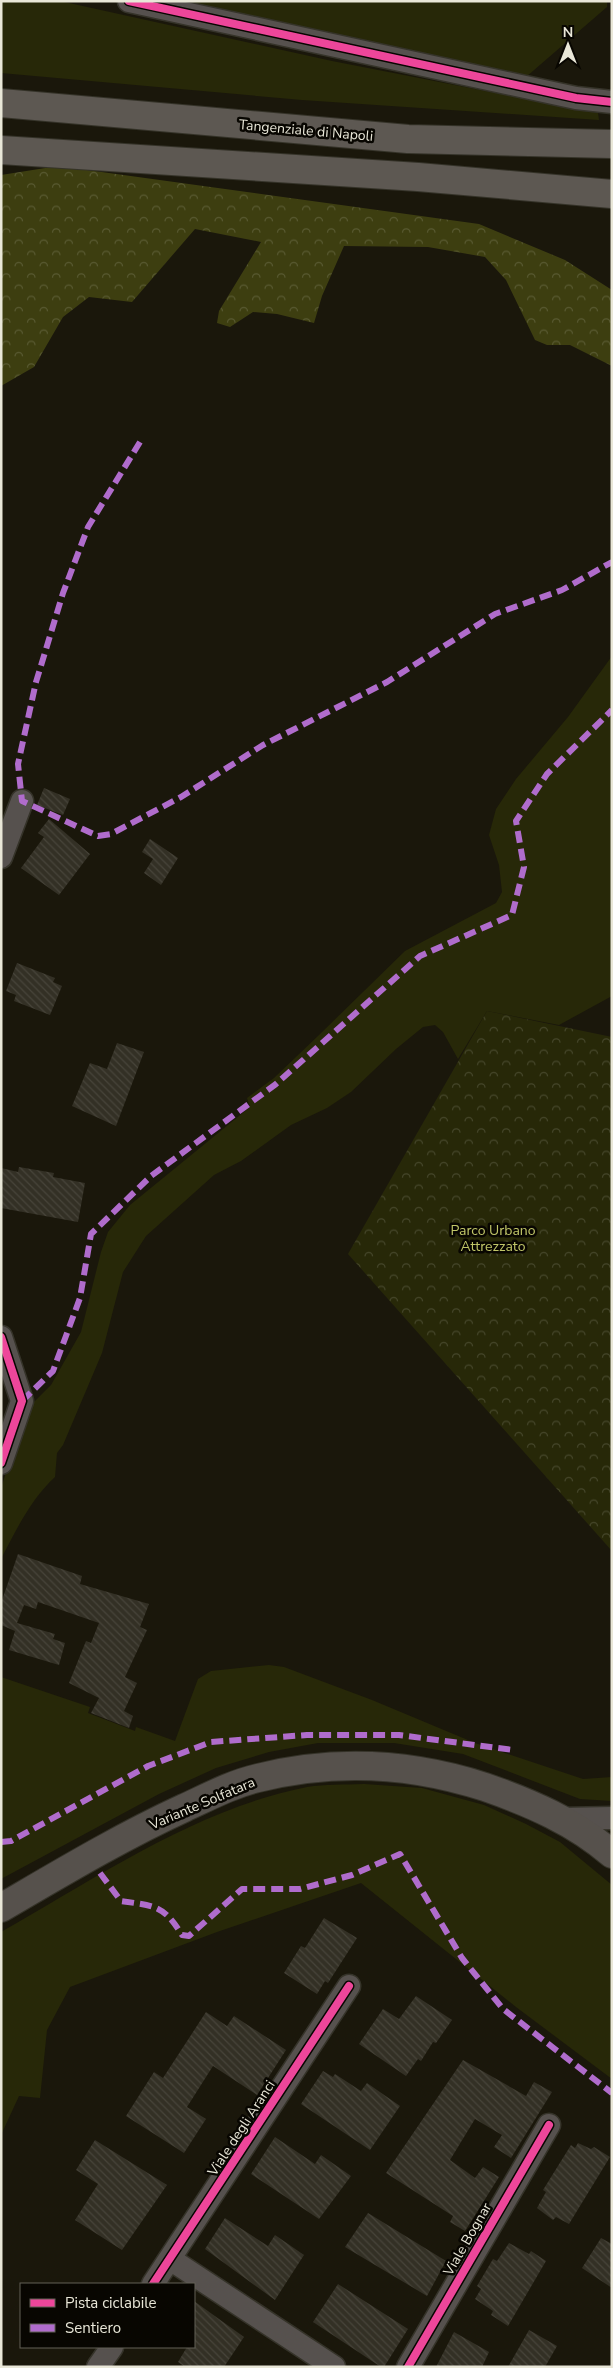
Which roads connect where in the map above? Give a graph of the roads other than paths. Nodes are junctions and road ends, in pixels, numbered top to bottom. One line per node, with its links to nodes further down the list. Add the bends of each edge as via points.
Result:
1 (129, 1): 2 (street, via 576,98)
2 (612, 102)
3 (1, 103): 4 (highway, Tangenziale di Napoli, via 408,139)
4 (612, 144)
5 (1, 150): 6 (highway, via 418,177)
6 (612, 194)
7 (22, 801): 8 (street)
8 (1, 856)
9 (1, 1337): 10 (street, via 22,1401)
10 (1, 1463)
11 (612, 1818): 12 (street)
12 (562, 1819): 13 (main road, Variante Solfatara); 14 (main road, Variante Solfatara, via 521,1799 458,1778 401,1768 350,1764 305,1768 256,1778 157,1820)
13 (610, 1849)
14 (1, 1908)
15 (349, 1986): 17 (street, Viale degli Aranci)
16 (548, 2125): 22 (street, Viale Bognar)
17 (170, 2259): 18 (street, Viale degli Aranci); 21 (street)
18 (154, 2283)
19 (111, 2348): 20 (street)
20 (98, 2367)
21 (334, 2367)
22 (408, 2367)

